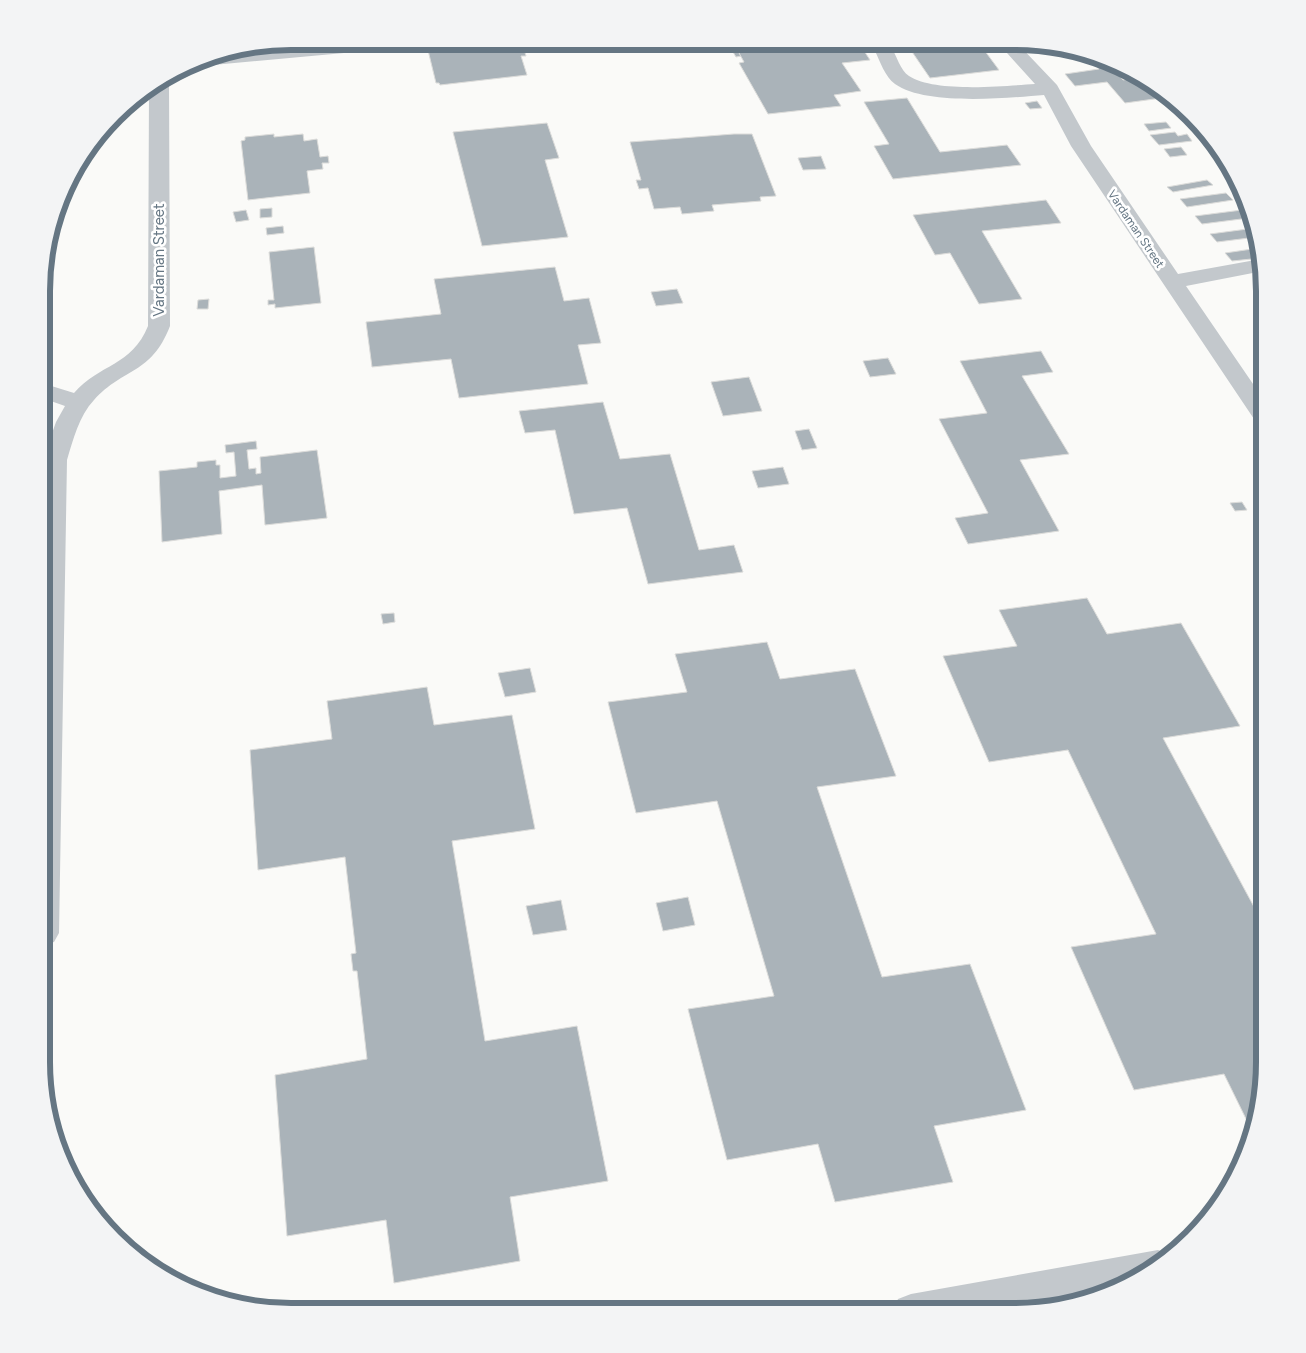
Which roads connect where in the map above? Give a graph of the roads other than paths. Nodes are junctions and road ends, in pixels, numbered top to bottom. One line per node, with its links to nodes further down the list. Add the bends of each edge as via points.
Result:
1 (289, 50): 4 (street)
2 (1014, 50): 5 (street, Vardaman Street)
3 (884, 51): 5 (street, via 900,79 910,85 953,91)
4 (241, 56)
5 (1050, 89): 8 (street, Vardaman Street, via 1081,146)
6 (159, 90): 10 (street, Vardaman Street, via 159,326 148,351 105,379)
7 (1254, 267): 8 (street)
8 (1172, 282): 11 (street, Vardaman Street)
9 (50, 393): 10 (street)
10 (79, 403): 12 (street, Vardaman Street, via 67,423 55,460)
11 (1256, 405)
12 (50, 642)
13 (1137, 1270): 14 (street)
14 (955, 1303)

